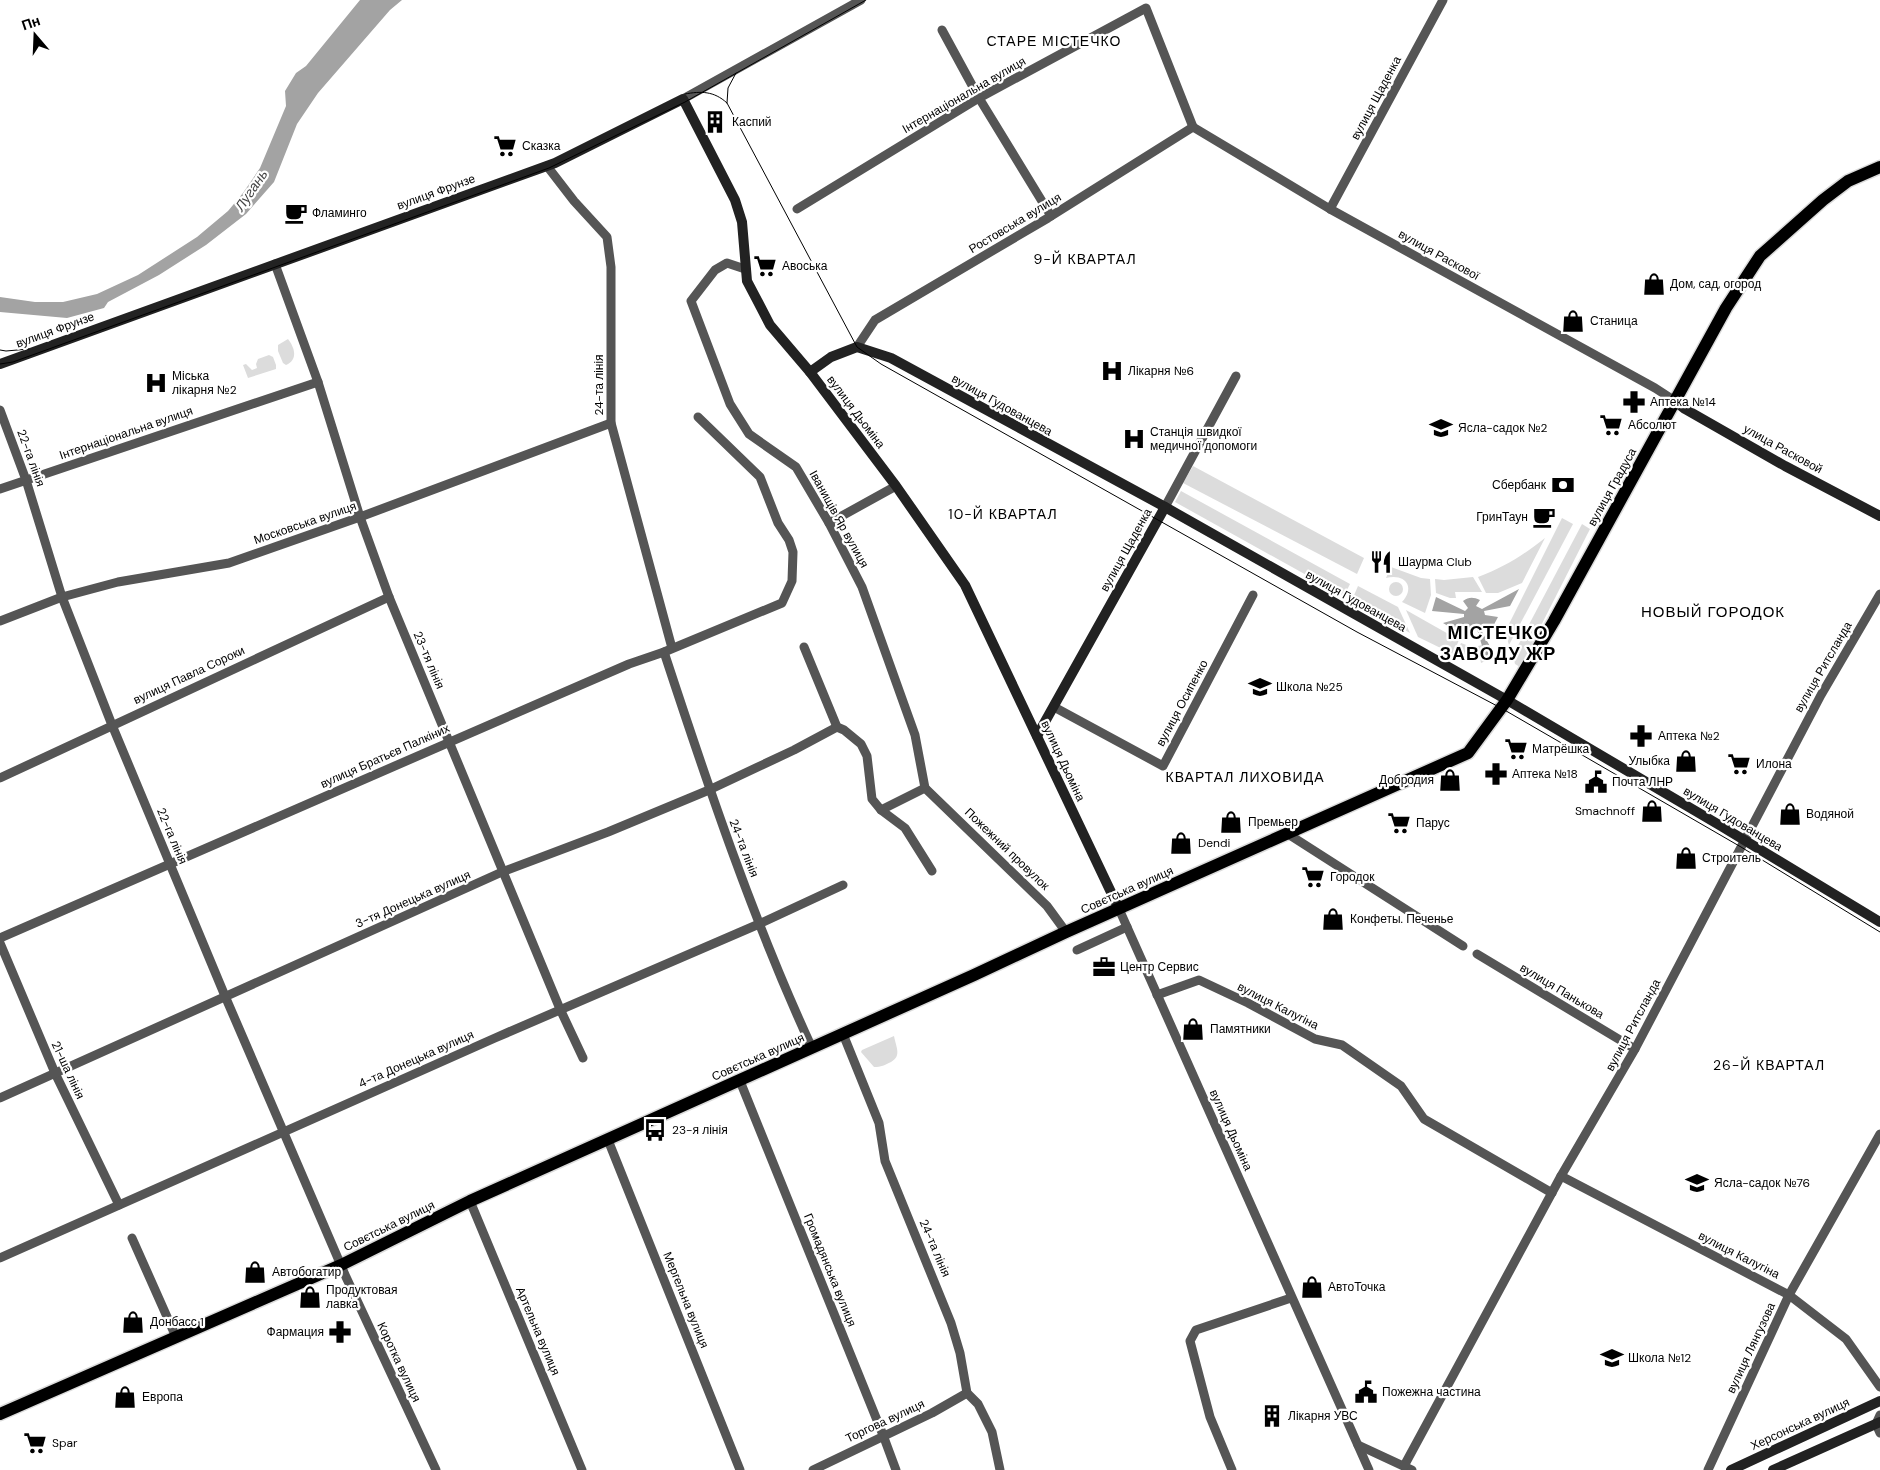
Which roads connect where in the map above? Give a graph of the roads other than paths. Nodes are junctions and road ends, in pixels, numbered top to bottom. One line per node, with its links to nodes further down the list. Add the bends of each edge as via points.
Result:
1 (861, 0): 5 (street, вулиця Фрунзе)
2 (1443, 0): 9 (street, вулиця Щаденка)
3 (942, 30): 4 (street)
4 (979, 98): 6 (street, Інтернаціональна вулиця, via 1146,8); 10 (street, Інтернаціональна вулиця); 11 (street)
5 (683, 99): 7 (street, вулиця Фрунзе); 13 (street, вулиця Дьоміна, via 735,200 743,231)
6 (1193, 127): 9 (street, вулиця Раскової); 11 (street, Ростовська вулиця)
7 (547, 166): 12 (street, вулиця Фрунзе); 24 (street, 24-та лінія, via 607,237 611,267)
8 (1880, 167): 21 (main road, вулиця Градуса, via 1848,180 1760,256 1726,308)
9 (1330, 208): 21 (street, вулиця Раскової)
10 (797, 209)
11 (1051, 216): 14 (street, Ростовська вулиця, via 875,320)
12 (275, 264): 16 (street, вулиця Фрунзе); 20 (street, 23-тя лінія)
13 (745, 269): 18 (street, вулиця Дьоміна, via 747,281 770,326); 31 (street, Іванищів Яр вулиця, via 726,263 715,270 691,301 733,409 749,434 796,467)
14 (857, 347): 18 (street, via 831,357); 28 (street, вулиця Гудованцева, via 891,358)
15 (0, 355): 16 (street)
16 (13, 359): 17 (street, вулиця Фрунзе)
17 (0, 364)
18 (810, 372): 26 (street, вулиця Дьоміна)
19 (1236, 376): 28 (street, вулиця Щаденка)
20 (318, 382): 25 (street, Інтернаціональна вулиця); 30 (street, 23-тя лінія)
21 (1676, 401): 29 (street, улица Расковой, via 1785,466); 39 (main road, вулиця Градуса)
22 (0, 410): 25 (street, 22-га лінія)
23 (698, 417): 38 (street, вулиця Братьєв Палкіних, via 760,477 793,552 792,580 782,604)
24 (611, 423): 30 (street, Московська вулиця); 38 (street, 24-та лінія)
25 (26, 480): 27 (street, Інтернаціональна вулиця); 35 (street, 22-га лінія)
26 (896, 486): 31 (street); 43 (street, вулиця Дьоміна, via 965,585)
27 (0, 489)
28 (1165, 507): 39 (street, вулиця Гудованцева); 40 (street, вулиця Щаденка)
29 (1880, 516)
30 (360, 517): 34 (street, 23-тя лінія); 35 (street, Московська вулиця, via 229,563 118,582)
31 (829, 523): 46 (street, Іванищів Яр вулиця, via 865,597 915,735)
32 (1880, 594): 50 (street, вулиця Ритсланда, via 1821,695)
33 (1253, 595): 40 (street, вулиця Осипенко, via 1163,766)
34 (389, 597): 41 (street, вулиця Павла Сороки); 44 (street, 23-тя лінія)
35 (62, 598): 36 (street, Московська вулиця); 41 (street, 22-га лінія)
36 (0, 621)
37 (804, 647): 42 (street)
38 (668, 650): 44 (street, вулиця Братьєв Палкіних); 47 (street, 24-та лінія)
39 (1507, 700): 49 (main road, Совєтська вулиця, via 1468,753); 50 (street, вулиця Гудованцева)
40 (1054, 707): 43 (street, вулиця Щаденка)
41 (112, 725): 45 (street, вулиця Павла Сороки); 51 (street, 22-га лінія)
42 (837, 727): 47 (street, 3-тя Донецька вулиця); 48 (street, via 861,744 867,756 872,799)
43 (1037, 736): 55 (street, вулиця Дьоміна)
44 (450, 741): 51 (street, вулиця Братьєв Палкіних); 53 (street, 23-тя лінія)
45 (0, 778)
46 (925, 788): 48 (street); 59 (street, Пожежний провулок, via 1047,906)
47 (709, 790): 53 (street, 3-тя Донецька вулиця); 57 (street, 24-та лінія)
48 (881, 810): 52 (street, via 904,828)
49 (1288, 834): 55 (main road, Совєтська вулиця); 62 (street)
50 (1745, 840): 56 (street, вулиця Гудованцева); 70 (street, вулиця Ритсланда)
51 (171, 864): 60 (street, вулиця Братьєв Палкіних); 65 (street, 22-га лінія)
52 (932, 871)
53 (502, 872): 65 (street, 3-тя Донецька вулиця); 67 (street, 23-тя лінія)
54 (843, 885): 57 (street, 4-та Донецька вулиця)
55 (1119, 909): 58 (street, вулиця Дьоміна); 59 (main road, Совєтська вулиця)
56 (1880, 922)
57 (759, 924): 67 (street, 4-та Донецька вулиця); 69 (street, 24-та лінія)
58 (1127, 927): 63 (street); 66 (street, вулиця Дьоміна)
59 (1066, 932): 68 (main road, Совєтська вулиця)
60 (0, 938)
61 (0, 943): 72 (street, 21-ша лінія)
62 (1463, 946)
63 (1077, 950)
64 (1477, 954): 70 (street, вулиця Панькова)
65 (226, 996): 72 (street, 3-тя Донецька вулиця); 75 (street, 22-га лінія)
66 (1157, 996): 79 (street, вулиця Калугіна, via 1199,980 1315,1039 1342,1045 1401,1086 1424,1119); 86 (street, вулиця Дьоміна)
67 (560, 1010): 71 (street, 23-тя лінія); 75 (street, 4-та Донецька вулиця)
68 (843, 1034): 69 (main road, Совєтська вулиця); 89 (street, 24-та лінія, via 879,1123 885,1161 951,1323)
69 (812, 1048): 73 (main road, Совєтська вулиця)
70 (1635, 1049): 78 (street, вулиця Ритсланда)
71 (583, 1058)
72 (55, 1073): 74 (street, 3-тя Донецька вулиця); 81 (street, 21-ша лінія)
73 (740, 1081): 77 (main road, Совєтська вулиця); 93 (street, Громадянська вулиця)
74 (0, 1098)
75 (284, 1131): 81 (street, 4-та Донецька вулиця); 84 (street, 22-га лінія)
76 (1880, 1134): 85 (street, вулиця Лянгузова)
77 (608, 1140): 80 (main road, Совєтська вулиця); 98 (street, Мергельна вулиця)
78 (1561, 1176): 79 (street, вулиця Ритсланда); 85 (street, вулиця Калугіна)
79 (1552, 1193): 95 (street, вулиця Ритсланда)
80 (470, 1201): 84 (main road, Совєтська вулиця); 97 (street, Артельна вулиця)
81 (119, 1205): 83 (street, 4-та Донецька вулиця)
82 (132, 1238): 87 (street)
83 (0, 1258)
84 (342, 1265): 87 (main road, Совєтська вулиця); 96 (street, Коротка вулиця)
85 (1789, 1295): 88 (street, вулиця Калугіна, via 1846,1339); 104 (street, вулиця Лянгузова)
86 (1291, 1298): 94 (street, вулиця Дьоміна); 102 (street, via 1196,1330 1190,1341 1210,1417)
87 (176, 1337): 91 (main road, Совєтська вулиця)
88 (1880, 1387)
89 (967, 1393): 93 (street, Торгова вулиця); 101 (street, 24-та лінія, via 978,1404 992,1432)
90 (1880, 1401): 105 (street, Херсонська вулиця)
91 (0, 1414)
92 (1879, 1423): 106 (street)
93 (883, 1435): 99 (street, Торгова вулиця); 100 (street, Громадянська вулиця)
94 (1358, 1445): 95 (street); 103 (street, вулиця Дьоміна)
95 (1408, 1468)
96 (435, 1469)
97 (582, 1470)
98 (740, 1470)
99 (813, 1470)
100 (896, 1470)
101 (1000, 1470)
102 (1232, 1470)
103 (1369, 1470)
104 (1708, 1470)
105 (1731, 1470)
106 (1773, 1470)

